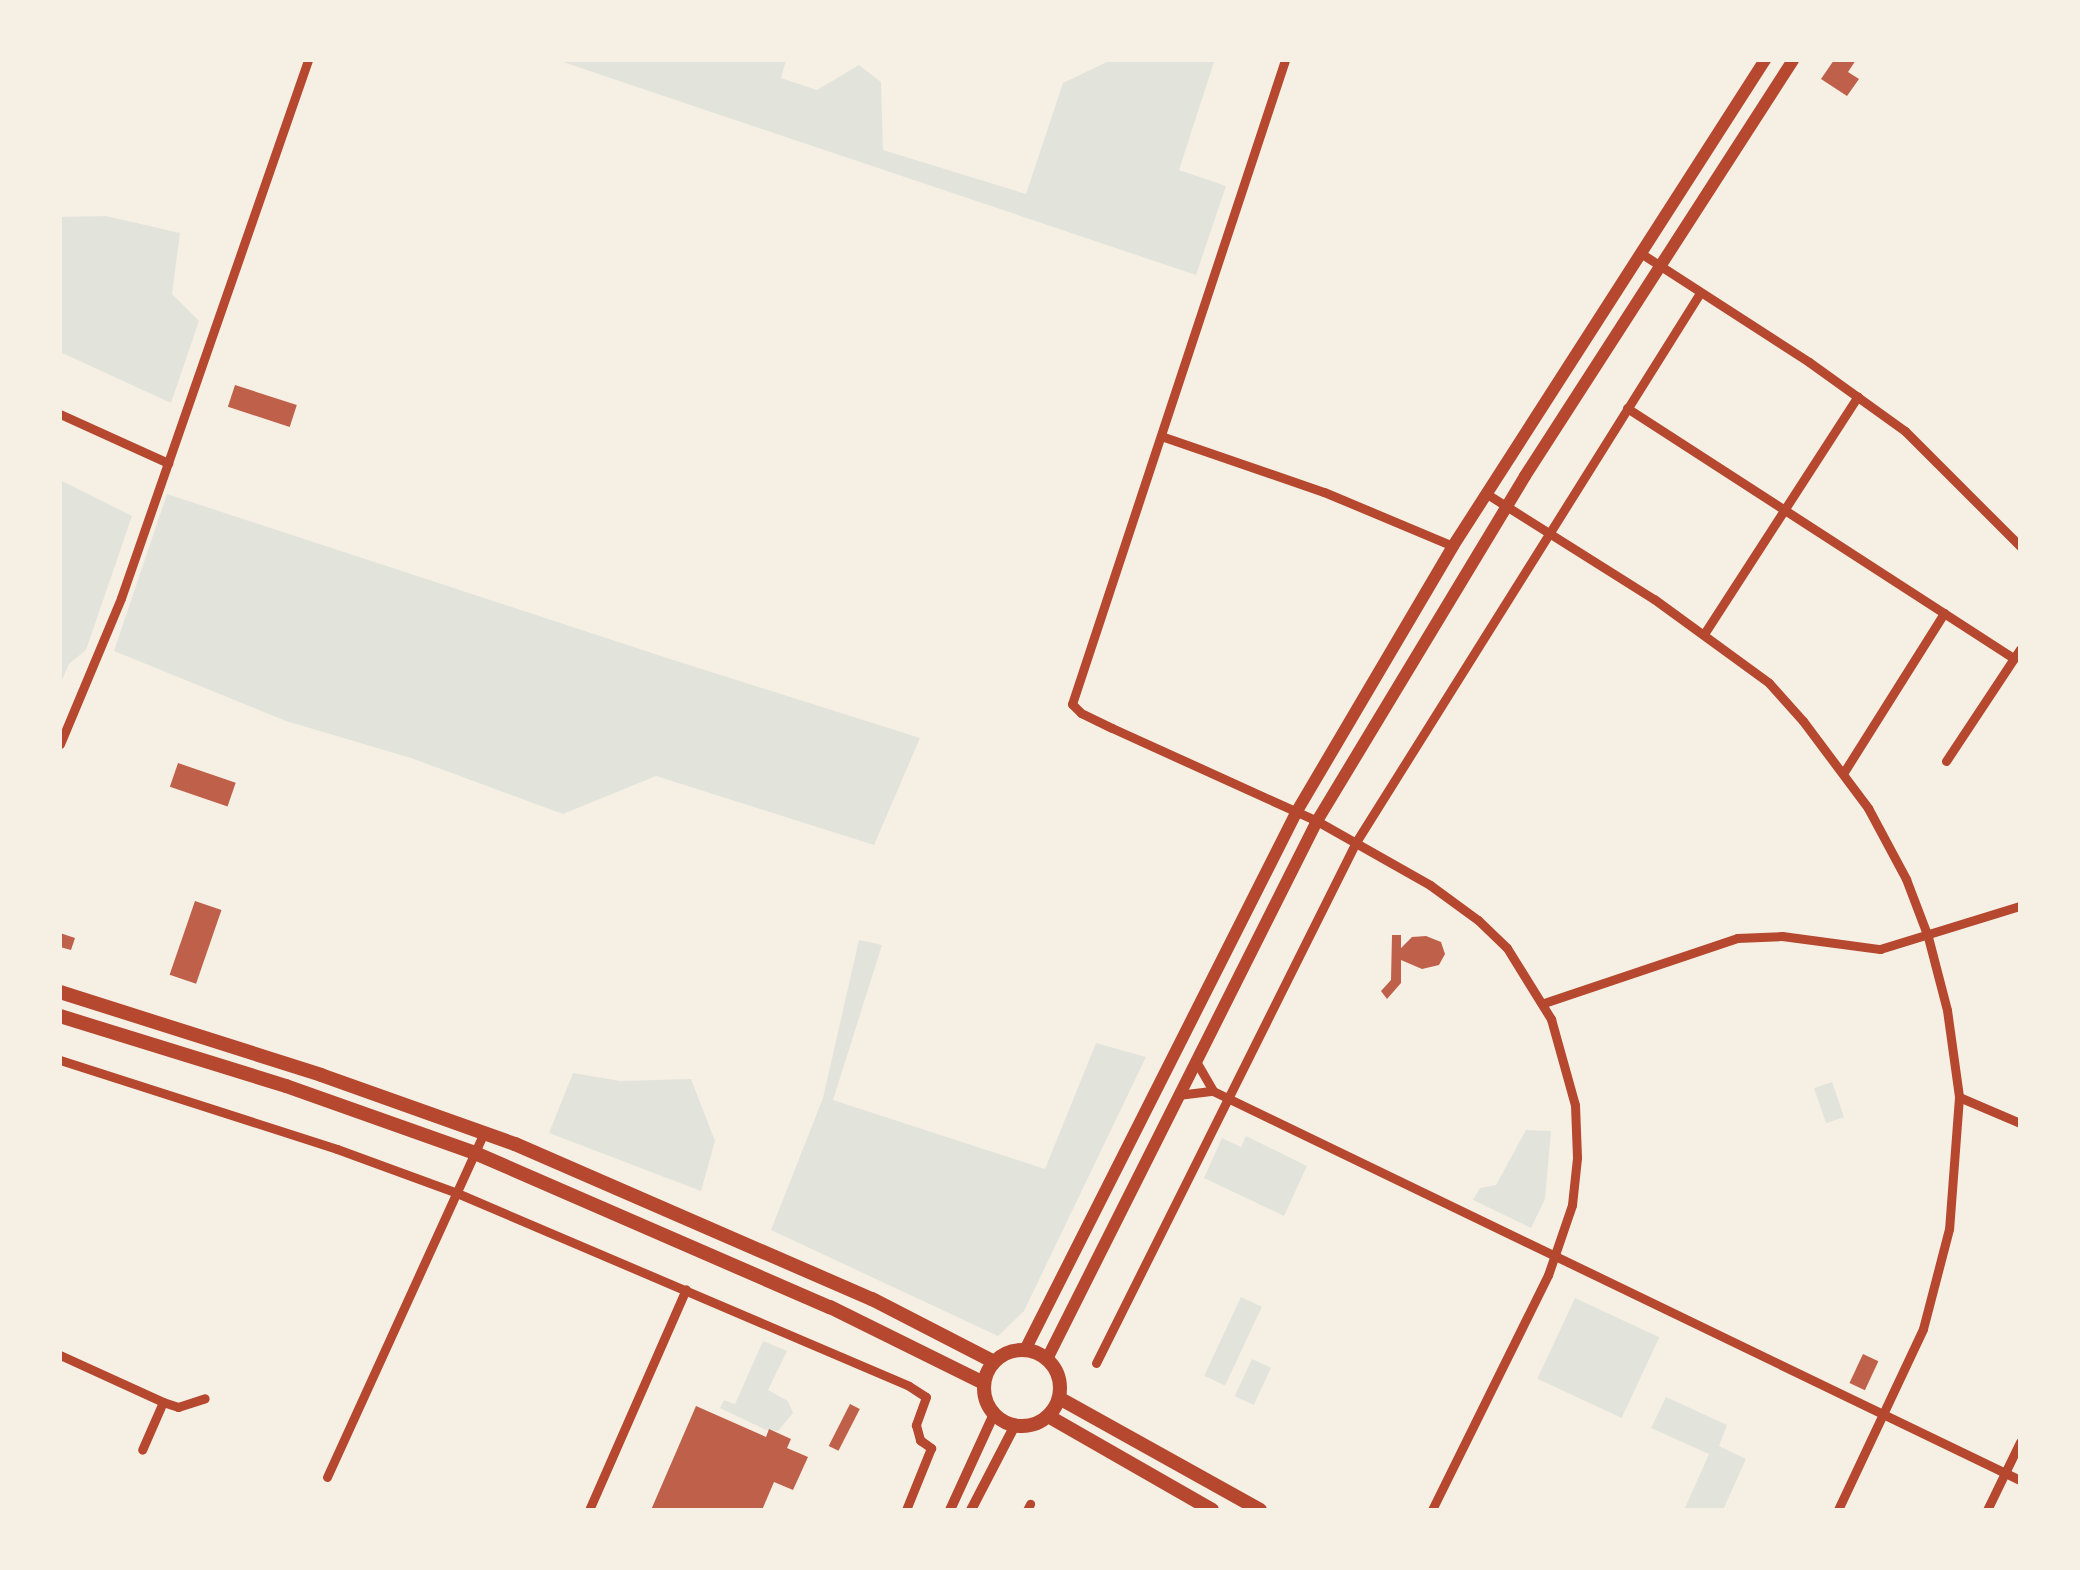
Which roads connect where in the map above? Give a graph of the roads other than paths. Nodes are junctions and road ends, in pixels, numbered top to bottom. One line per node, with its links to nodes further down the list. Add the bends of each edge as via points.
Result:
1 (308, 60): 12 (street)
2 (1285, 60): 11 (street)
3 (1765, 60): 5 (main road)
4 (1793, 60): 6 (main road)
5 (1642, 254): 6 (street); 13 (main road)
6 (1660, 266): 7 (street); 14 (main road)
7 (1700, 293): 8 (street); 9 (street)
8 (1858, 396): 15 (street); 18 (street, via 1946,468)
9 (1626, 408): 15 (street); 16 (street)
10 (60, 414): 12 (street)
11 (1161, 436): 17 (street); 25 (street, via 1072,704 1096,721)
12 (168, 463): 22 (street, via 99,657)
13 (1487, 494): 14 (street); 17 (main road)
14 (1506, 506): 16 (street); 26 (main road)
15 (1785, 508): 19 (street); 20 (street)
16 (1547, 531): 20 (street); 27 (street)
17 (1453, 546): 25 (main road)
18 (2020, 546)
19 (1944, 613): 21 (street); 24 (street)
20 (1704, 634): 24 (street, via 1768,684)
21 (2017, 653): 23 (street)
22 (60, 744)
23 (1946, 762)
24 (1844, 772): 29 (street, via 1899,866)
25 (1297, 811): 26 (street); 45 (main road)
26 (1317, 820): 27 (street); 33 (main road)
27 (1356, 842): 31 (street, via 1478,920); 38 (street)
28 (2020, 906): 29 (street)
29 (1928, 937): 31 (street, via 1870,950 1746,936); 37 (street)
30 (60, 992): 40 (main road)
31 (1544, 1003): 43 (street, via 1563,1050 1578,1132 1574,1195)
32 (60, 1016): 41 (main road)
33 (1195, 1056): 35 (street); 36 (main road)
34 (60, 1060): 42 (street)
35 (1212, 1090): 36 (street); 38 (street)
36 (1176, 1096): 47 (main road)
37 (1959, 1097): 39 (street); 55 (street, via 1952,1208 1938,1276)
38 (1228, 1098): 43 (street); 49 (street)
39 (2020, 1123)
40 (484, 1132): 41 (street); 48 (main road, via 784,1259)
41 (475, 1154): 42 (street); 50 (main road, via 778,1284)
42 (457, 1194): 44 (street); 61 (street)
43 (1556, 1257): 55 (street); 69 (street)
44 (686, 1290): 63 (street); 64 (street, via 926,1397 916,1426 931,1448)
45 (1025, 1350): 47 (main road); 48 (main road)
46 (60, 1355): 53 (street)
47 (1047, 1359): 52 (main road, via 1058,1377)
48 (994, 1362): 50 (main road)
49 (1096, 1363)
50 (984, 1383): 54 (main road)
51 (205, 1398): 53 (street, via 178,1407)
52 (1059, 1398): 56 (main road); 68 (main road)
53 (164, 1402): 59 (street)
54 (994, 1414): 57 (main road); 65 (street)
55 (1884, 1414): 60 (street); 70 (street)
56 (1048, 1416): 57 (main road); 67 (main road)
57 (1016, 1425): 66 (street)
58 (2020, 1442): 60 (street)
59 (142, 1450)
60 (2005, 1473): 62 (street); 71 (street)
61 (327, 1477)
62 (2020, 1480)
63 (589, 1510)
64 (906, 1510)
65 (950, 1510)
66 (972, 1510)
67 (1212, 1510)
68 (1260, 1510)
69 (1432, 1510)
70 (1838, 1510)
71 (1987, 1510)

